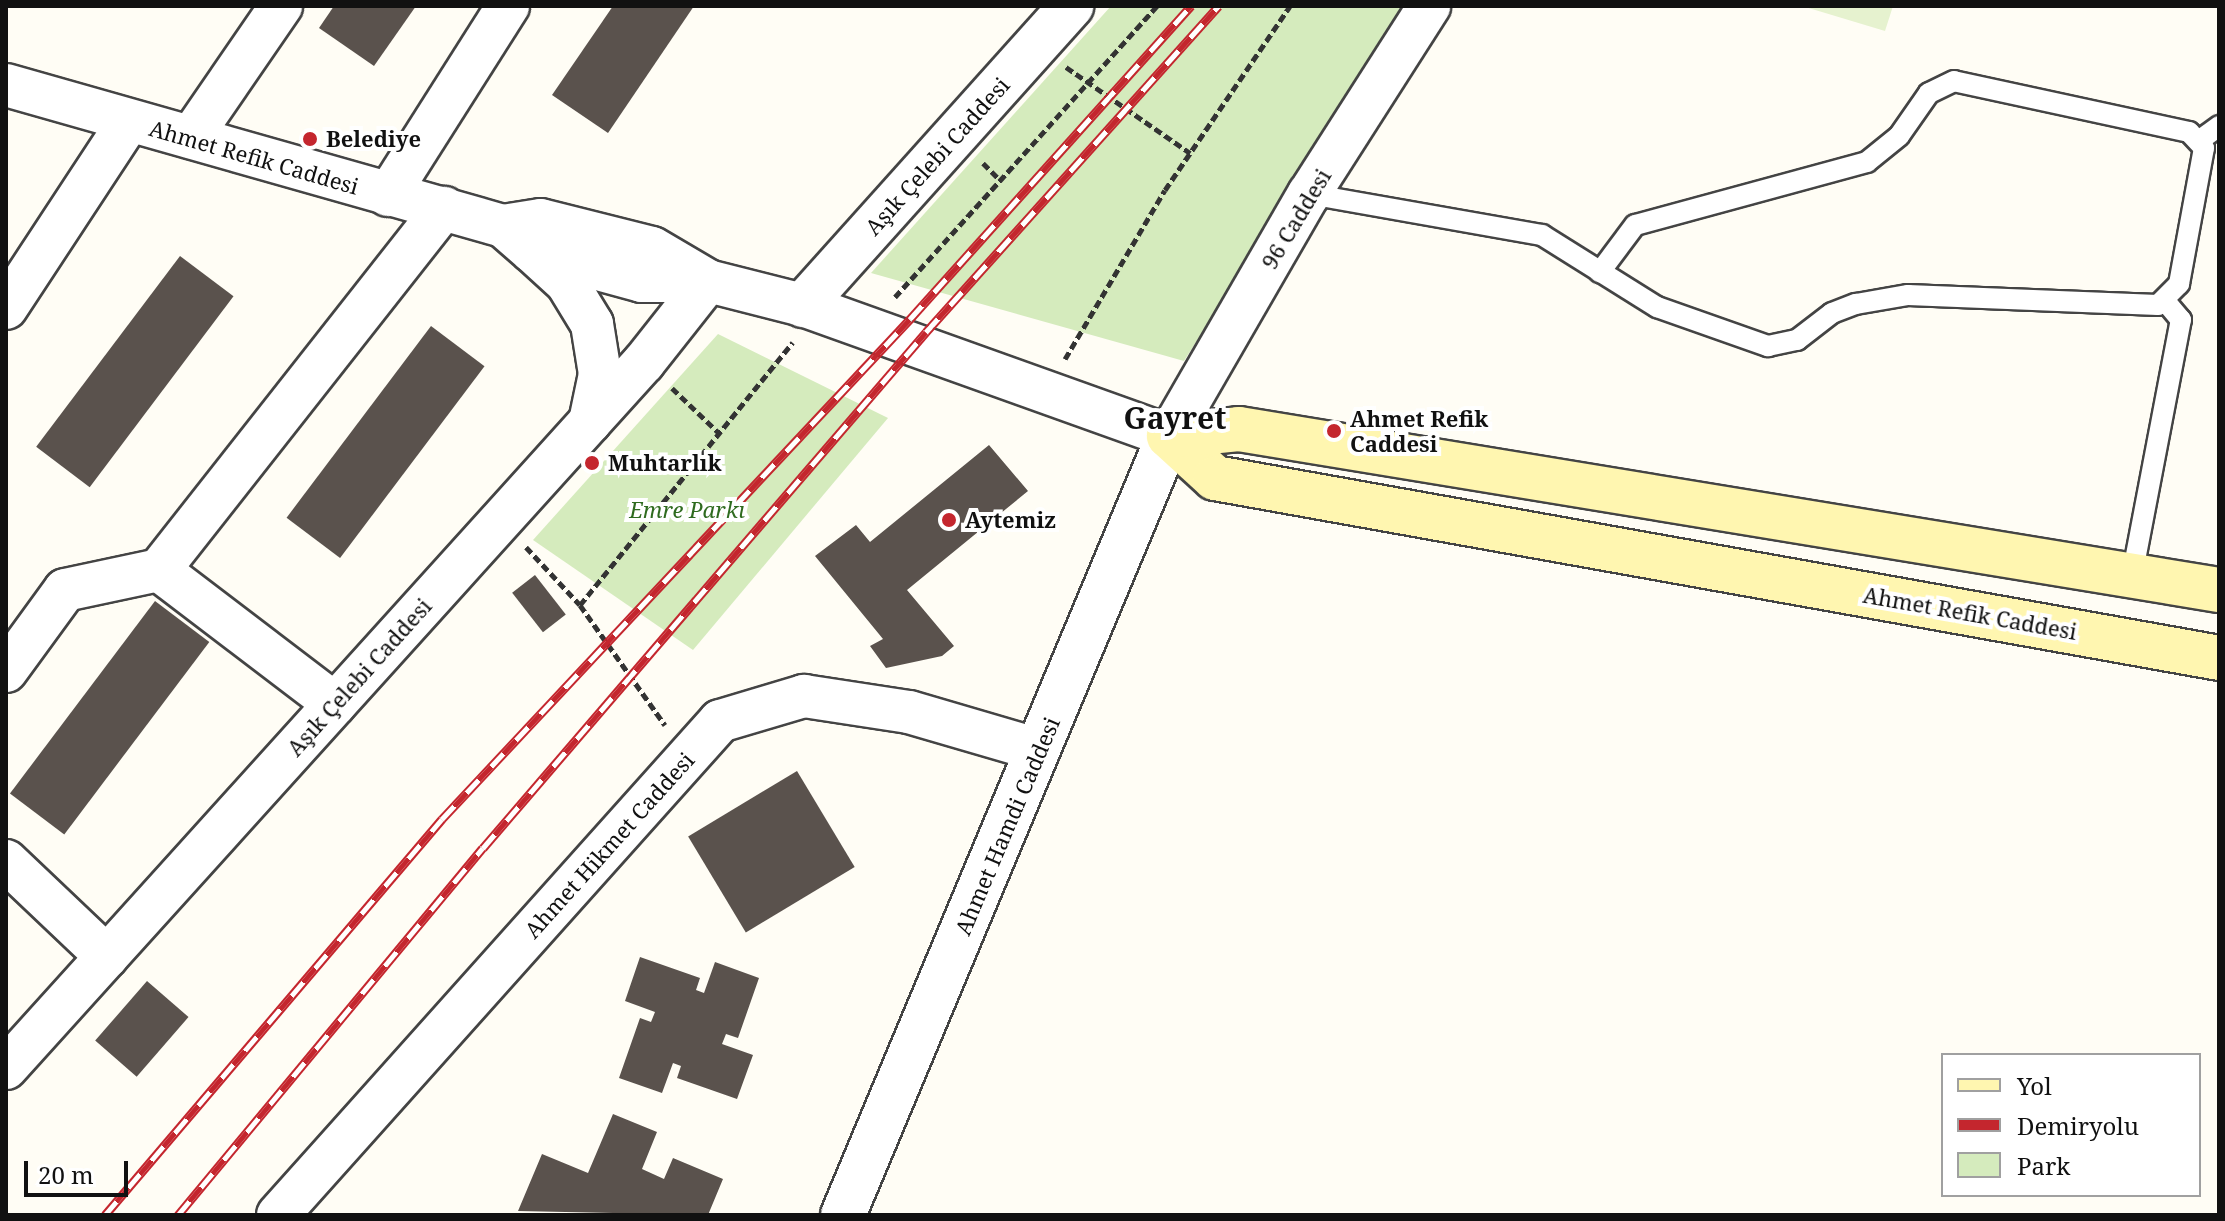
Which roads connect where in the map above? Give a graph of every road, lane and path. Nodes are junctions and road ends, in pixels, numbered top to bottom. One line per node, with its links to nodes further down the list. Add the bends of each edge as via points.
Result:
1 (281, 6): 12 (street)
2 (508, 6): 16 (street)
3 (1071, 6): 7 (street, Aşık Çelebi Caddesi)
4 (1157, 6): 8 (path)
5 (1290, 6): 14 (path)
6 (1429, 6): 15 (street, 96 Caddesi)
7 (1036, 45): 8 (path); 23 (street, Aşık Çelebi Caddesi)
8 (1087, 83): 14 (path); 24 (path)
9 (6, 85): 10 (street, Ahmet Refik Caddesi)
10 (128, 122): 12 (street, Ahmet Refik Caddesi); 22 (street)
11 (2219, 126): 13 (lane)
12 (191, 137): 16 (street, Ahmet Refik Caddesi)
13 (2200, 140): 19 (lane, via 2174,128 1954,81 1929,93 1899,136 1867,162 1635,225); 21 (lane, via 2204,156 2179,284)
14 (1190, 153): 26 (path)
15 (1309, 194): 19 (lane, via 1542,235); 29 (street, 96 Caddesi)
16 (388, 195): 17 (street, Ahmet Refik Caddesi)
17 (444, 208): 18 (street, Ahmet Refik Caddesi); 31 (street)
18 (518, 238): 20 (street, Ahmet Refik Caddesi, via 541,220 652,248); 27 (street, via 567,283 592,324 600,374)
19 (1600, 272): 21 (lane, via 1657,307 1768,346 1797,340 1832,313 1881,298 2150,308)
20 (708, 281): 23 (street, Ahmet Refik Caddesi); 25 (street, Aşık Çelebi Caddesi)
21 (2165, 301): 32 (lane, via 2181,320)
22 (6, 308)
23 (812, 308): 24 (street, Ahmet Refik Caddesi); 28 (path)
24 (868, 328): 26 (street, Ahmet Refik Caddesi)
25 (644, 362): 27 (street, Aşık Çelebi Caddesi); 28 (path)
26 (1046, 392): 29 (street, Ahmet Refik Caddesi)
27 (589, 423): 30 (street, Aşık Çelebi Caddesi)
28 (718, 432): 34 (path)
29 (1169, 436): 32 (main road, Ahmet Refik Caddesi, via 1239,429); 35 (main road, Ahmet Refik Caddesi, via 1215,478); 38 (street, Ahmet Hamdi Caddesi)
30 (501, 520): 34 (path); 37 (street, Aşık Çelebi Caddesi)
31 (159, 570): 36 (street, via 65,590); 37 (street)
32 (2132, 576): 33 (main road, Ahmet Refik Caddesi)
33 (2219, 590)
34 (580, 605): 39 (path)
35 (2219, 658)
36 (6, 671)
37 (335, 704): 41 (street, Aşık Çelebi Caddesi)
38 (1039, 750): 39 (street, Ahmet Hikmet Caddesi, via 909,712 804,696 720,721); 44 (street, Ahmet Hamdi Caddesi)
39 (688, 756): 43 (street, Ahmet Hikmet Caddesi)
40 (6, 861): 41 (street)
41 (107, 957): 42 (street, Aşık Çelebi Caddesi)
42 (6, 1068)
43 (299, 1210)
44 (843, 1215)

